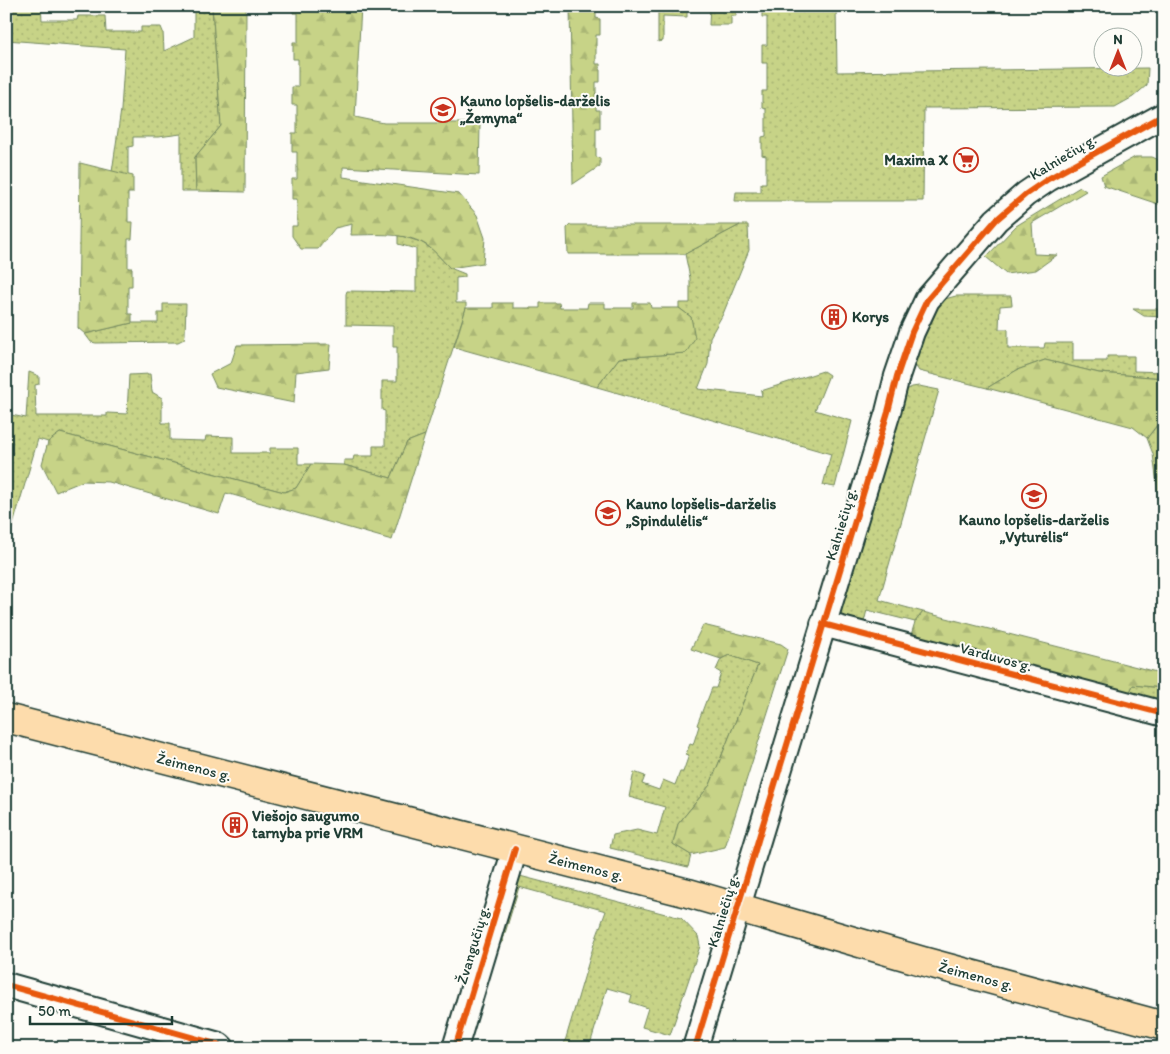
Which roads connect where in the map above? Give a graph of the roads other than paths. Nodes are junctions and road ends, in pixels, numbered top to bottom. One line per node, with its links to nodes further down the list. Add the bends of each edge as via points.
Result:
1 (1164, 115): 2 (street, Kalniečių g., via 1026,194 996,220 927,300 897,376)
2 (823, 624): 3 (street, Varduvos g.); 6 (street, Kalniečių g.)
3 (1164, 714)
4 (6, 718): 5 (main road, Žeimenos g.)
5 (514, 849): 6 (main road, Žeimenos g.); 10 (street, Žvangučių g.)
6 (737, 908): 8 (main road, Žeimenos g.); 11 (street, Kalniečių g.)
7 (6, 985): 9 (street)
8 (1164, 1026)
9 (222, 1048)
10 (455, 1048)
11 (695, 1048)

